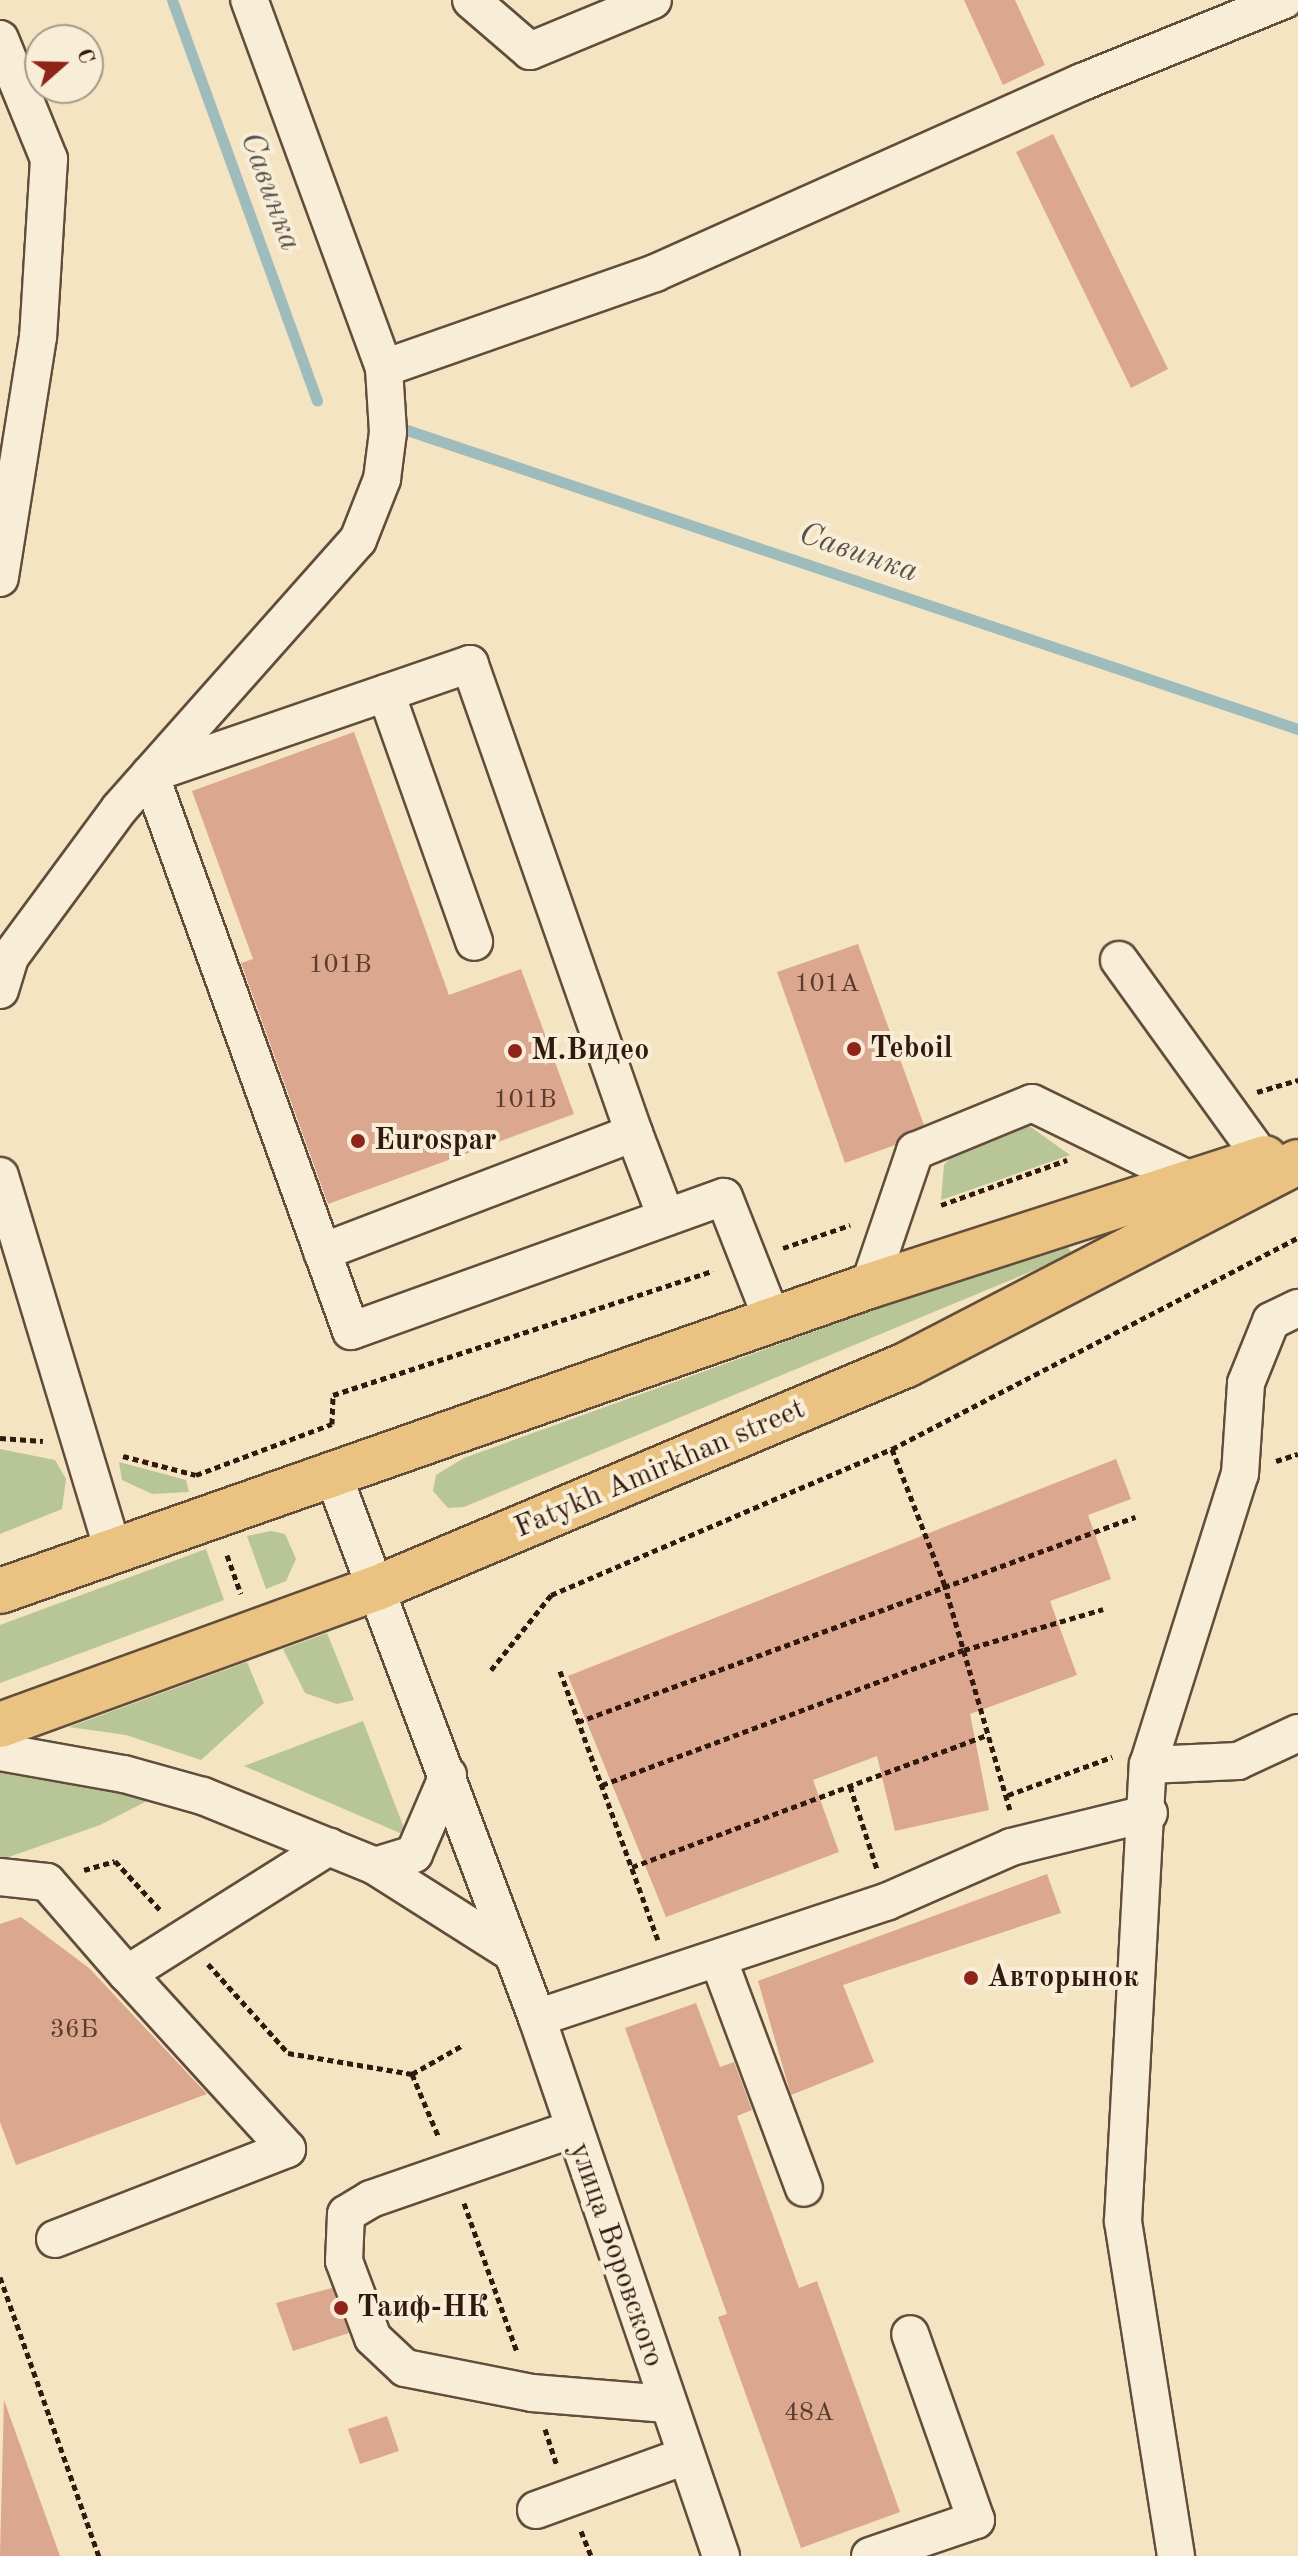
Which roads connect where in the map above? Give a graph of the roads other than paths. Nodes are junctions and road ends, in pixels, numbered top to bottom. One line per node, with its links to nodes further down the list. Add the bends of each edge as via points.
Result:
1 (249, 0): 6 (street)
2 (471, 0): 3 (street, via 530,51)
3 (653, 0)
4 (1284, 0): 6 (street, via 1082,82 655,273)
5 (0, 39): 7 (street, via 49,159 38,337)
6 (384, 368): 9 (street, via 388,432 382,479 358,540)
7 (0, 578)
8 (386, 693): 9 (street); 10 (street); 13 (street, via 470,664)
9 (150, 774): 12 (street); 18 (street)
10 (474, 942)
11 (1119, 960): 14 (street)
12 (3, 964)
13 (634, 1133): 17 (street); 18 (street)
14 (1286, 1156): 16 (main road); 24 (main road, Fatykh Amirkhan street, via 906,1365)
15 (0, 1176): 23 (street)
16 (1188, 1179): 19 (main road); 19 (street, via 1032,1103 915,1151)
17 (666, 1217): 18 (street, via 351,1331); 21 (street, via 724,1197)
18 (322, 1252)
19 (869, 1286): 21 (main road)
20 (1298, 1308): 29 (street, via 1271,1321 1246,1383 1240,1474)
21 (772, 1319): 22 (main road)
22 (332, 1472): 23 (main road); 24 (street, улица Воровского)
23 (113, 1551): 25 (main road)
24 (377, 1588): 26 (main road, Fatykh Amirkhan street); 30 (street, улица Воровского)
25 (0, 1591)
26 (0, 1725)
27 (1298, 1733): 29 (street, via 1238,1761)
28 (0, 1752): 32 (street, via 124,1774 203,1796)
29 (1151, 1754): 31 (street)
30 (448, 1775): 33 (street, via 414,1854); 35 (street, улица Воровского)
31 (1149, 1813): 36 (street, via 1011,1847 886,1902); 48 (street, via 1123,2221)
32 (329, 1847): 33 (street); 37 (street)
33 (375, 1866): 35 (street)
34 (0, 1877): 37 (street, via 47,1882)
35 (512, 1953): 38 (street, улица Воровского)
36 (719, 1961): 38 (street, via 605,1991); 40 (street)
37 (127, 1974): 41 (street, via 287,2149)
38 (537, 2018): 39 (street, улица Воровского)
39 (573, 2129): 43 (street, улица Воровского); 43 (street, via 346,2214 344,2261 373,2338 405,2368 532,2393)
40 (804, 2188)
41 (55, 2239)
42 (910, 2334): 47 (street, via 976,2520)
43 (667, 2404): 44 (street, улица Воровского)
44 (685, 2456): 45 (street); 46 (street, улица Воровского)
45 (536, 2510)
46 (721, 2556)
47 (870, 2556)
48 (1176, 2556)

